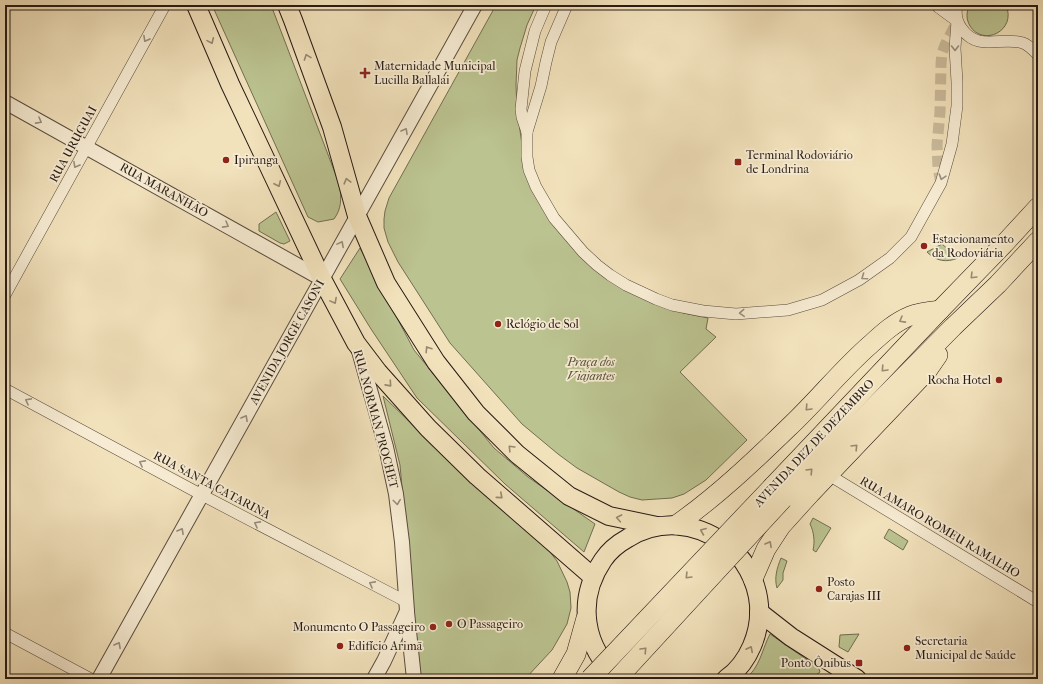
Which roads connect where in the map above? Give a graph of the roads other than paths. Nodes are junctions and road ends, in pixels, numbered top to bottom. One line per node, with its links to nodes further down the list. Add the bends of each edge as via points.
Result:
1 (165, 5): 13 (street, RUA URUGUAI, one-way to 13)
2 (196, 5): 17 (main road, one-way to 17, via 230,84)
3 (287, 5): 15 (main road, one-way to 3, via 332,127)
4 (475, 5): 15 (street, AVENIDA JORGE CASONI, one-way to 4)
5 (546, 5): 12 (street, via 535,31 525,71 521,109)
6 (567, 5): 12 (street, via 552,42)
7 (937, 5): 9 (street)
8 (956, 5): 9 (street)
9 (957, 21): 10 (street, via 969,37 978,41 1018,42 1026,44); 12 (street, one-way to 12, via 957,106 952,144 941,183 911,237 890,258 859,280 806,306 736,314 703,312 672,305 626,285 582,252 554,218 536,187 530,170)
10 (1038, 55)
11 (5, 102): 13 (street, RUA MARANHÃO, one-way to 13)
12 (527, 132)
13 (86, 147): 17 (street, RUA MARANHÃO, one-way to 17); 18 (street, RUA URUGUAI, one-way to 18)
14 (1038, 207): 19 (highway, AVENIDA DEZ DE DEZEMBRO, one-way to 19)
15 (357, 216): 17 (street, AVENIDA JORGE CASONI, one-way to 15); 27 (main road, one-way to 15, via 609,516 569,496 517,454 476,413 436,362 386,283)
16 (1038, 241): 20 (highway, AVENIDA DEZ DE DEZEMBRO, via 998,284)
17 (322, 279): 21 (main road, one-way to 21); 25 (street, AVENIDA JORGE CASONI, one-way to 17)
18 (5, 295)
19 (940, 310): 24 (highway, AVENIDA DEZ DE DEZEMBRO, one-way to 24); 26 (highway, one-way to 26, via 910,316 890,327 854,359 748,466 697,511)
20 (953, 326): 23 (highway, one-way to 20, via 937,359); 24 (highway, AVENIDA DEZ DE DEZEMBRO, one-way to 20)
21 (356, 343): 28 (main road, one-way to 28, via 428,428 477,476); 31 (street, RUA NORMAN PROCHET, one-way to 31, via 386,448 396,494)
22 (5, 389): 25 (street, RUA SANTA CATARINA, one-way to 22)
23 (829, 475): 29 (highway, one-way to 23, via 766,549 781,526); 30 (street, RUA AMARO ROMEU RAMALHO)
24 (778, 493): 40 (highway, AVENIDA DEZ DE DEZEMBRO, one-way to 40, bridge); 41 (highway, AVENIDA DEZ DE DEZEMBRO, one-way to 24, bridge)
25 (202, 495): 31 (street, RUA SANTA CATARINA, one-way to 25); 36 (street, AVENIDA JORGE CASONI, one-way to 25)
26 (676, 525): 27 (main road); 29 (main road, one-way to 26, via 730,547 714,535 696,528)
27 (657, 526): 28 (main road, via 637,532 618,544 604,559)
28 (593, 577): 33 (main road, via 587,597)
29 (753, 579): 32 (main road)
30 (1038, 602)
31 (407, 607): 37 (street, RUA NORMAN PROCHET); 38 (street)
32 (759, 612): 43 (main road, one-way to 32, via 742,663 751,647 757,630); 44 (main road, via 791,637)
33 (586, 618): 39 (highway, via 576,654); 42 (main road, via 590,637 599,655)
34 (5, 633): 35 (street)
35 (90, 679)
36 (99, 679)
37 (374, 679)
38 (414, 679)
39 (562, 679)
40 (590, 679)
41 (617, 679)
42 (620, 679)
43 (726, 679)
44 (857, 679)

